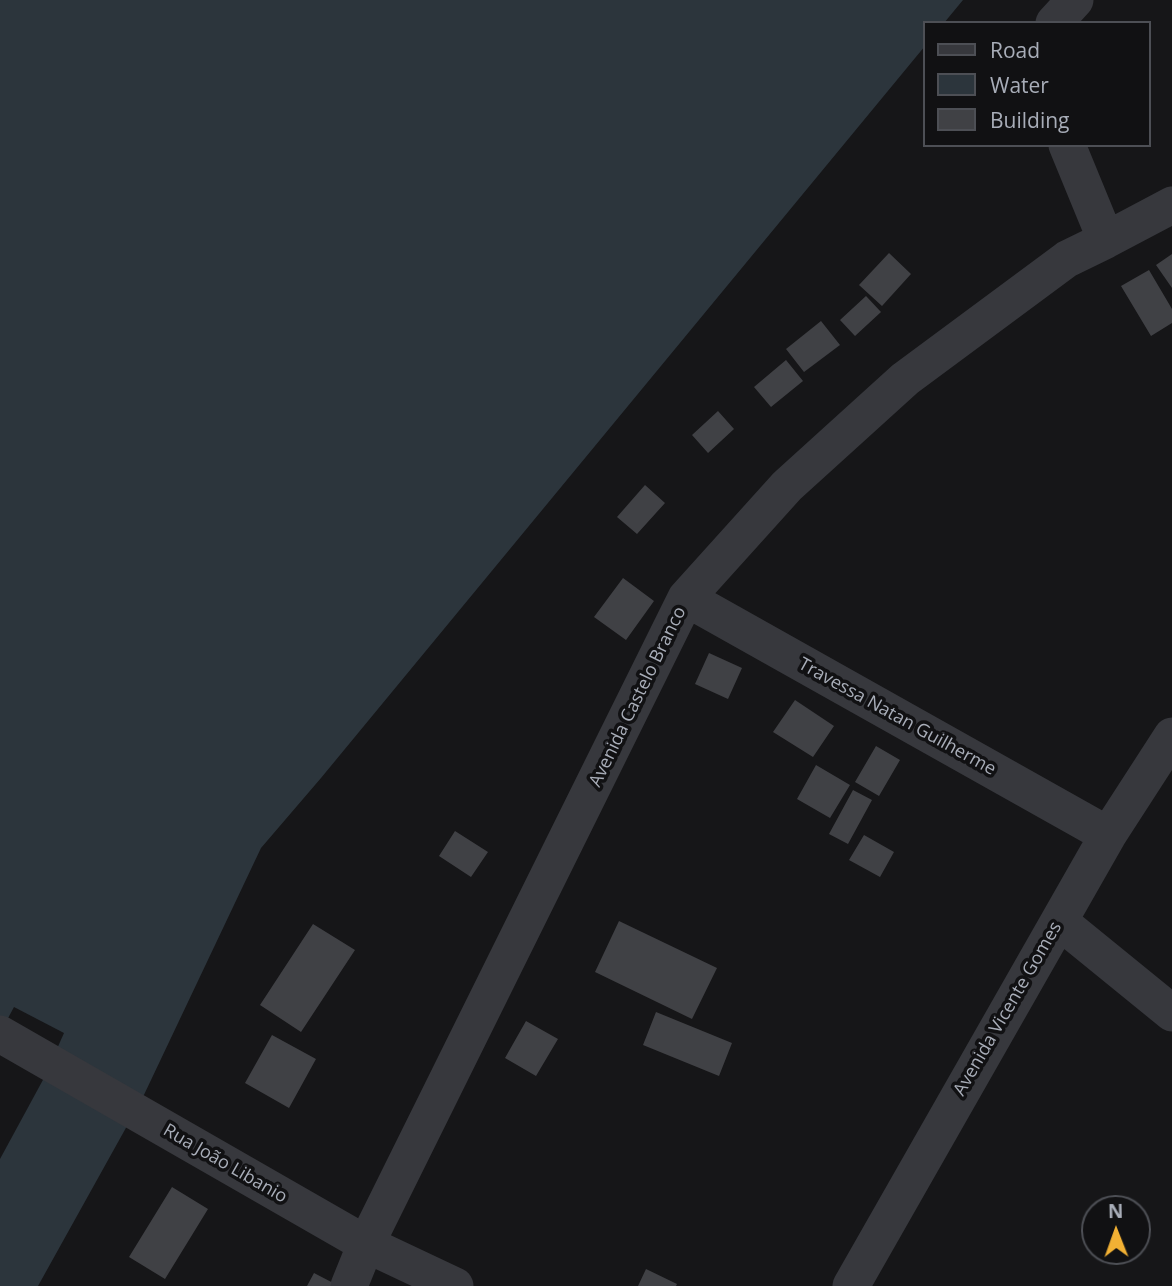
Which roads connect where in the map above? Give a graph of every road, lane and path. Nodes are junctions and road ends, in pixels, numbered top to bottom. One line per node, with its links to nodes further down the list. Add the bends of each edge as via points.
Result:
1 (1075, 0): 2 (street)
2 (1056, 21)
3 (1069, 147): 5 (street)
4 (1172, 205): 5 (street, Avenida Castelo Branco)
5 (1107, 240): 6 (street, Avenida Castelo Branco, via 1067,259 905,379 787,486)
6 (686, 598): 8 (street, Travessa Natan Guilherme); 12 (street, Avenida Castelo Branco)
7 (1172, 736): 8 (street, Avenida Vicente Gomes)
8 (1108, 835): 9 (street, Avenida Vicente Gomes)
9 (1059, 921): 10 (street); 15 (street, Avenida Vicente Gomes)
10 (1172, 1013)
11 (0, 1034): 12 (street, Rua João Libanio)
12 (366, 1244): 13 (street, Avenida Castelo Branco); 14 (street, Rua João Libanio)
13 (349, 1286)
14 (454, 1286)
15 (851, 1286)

